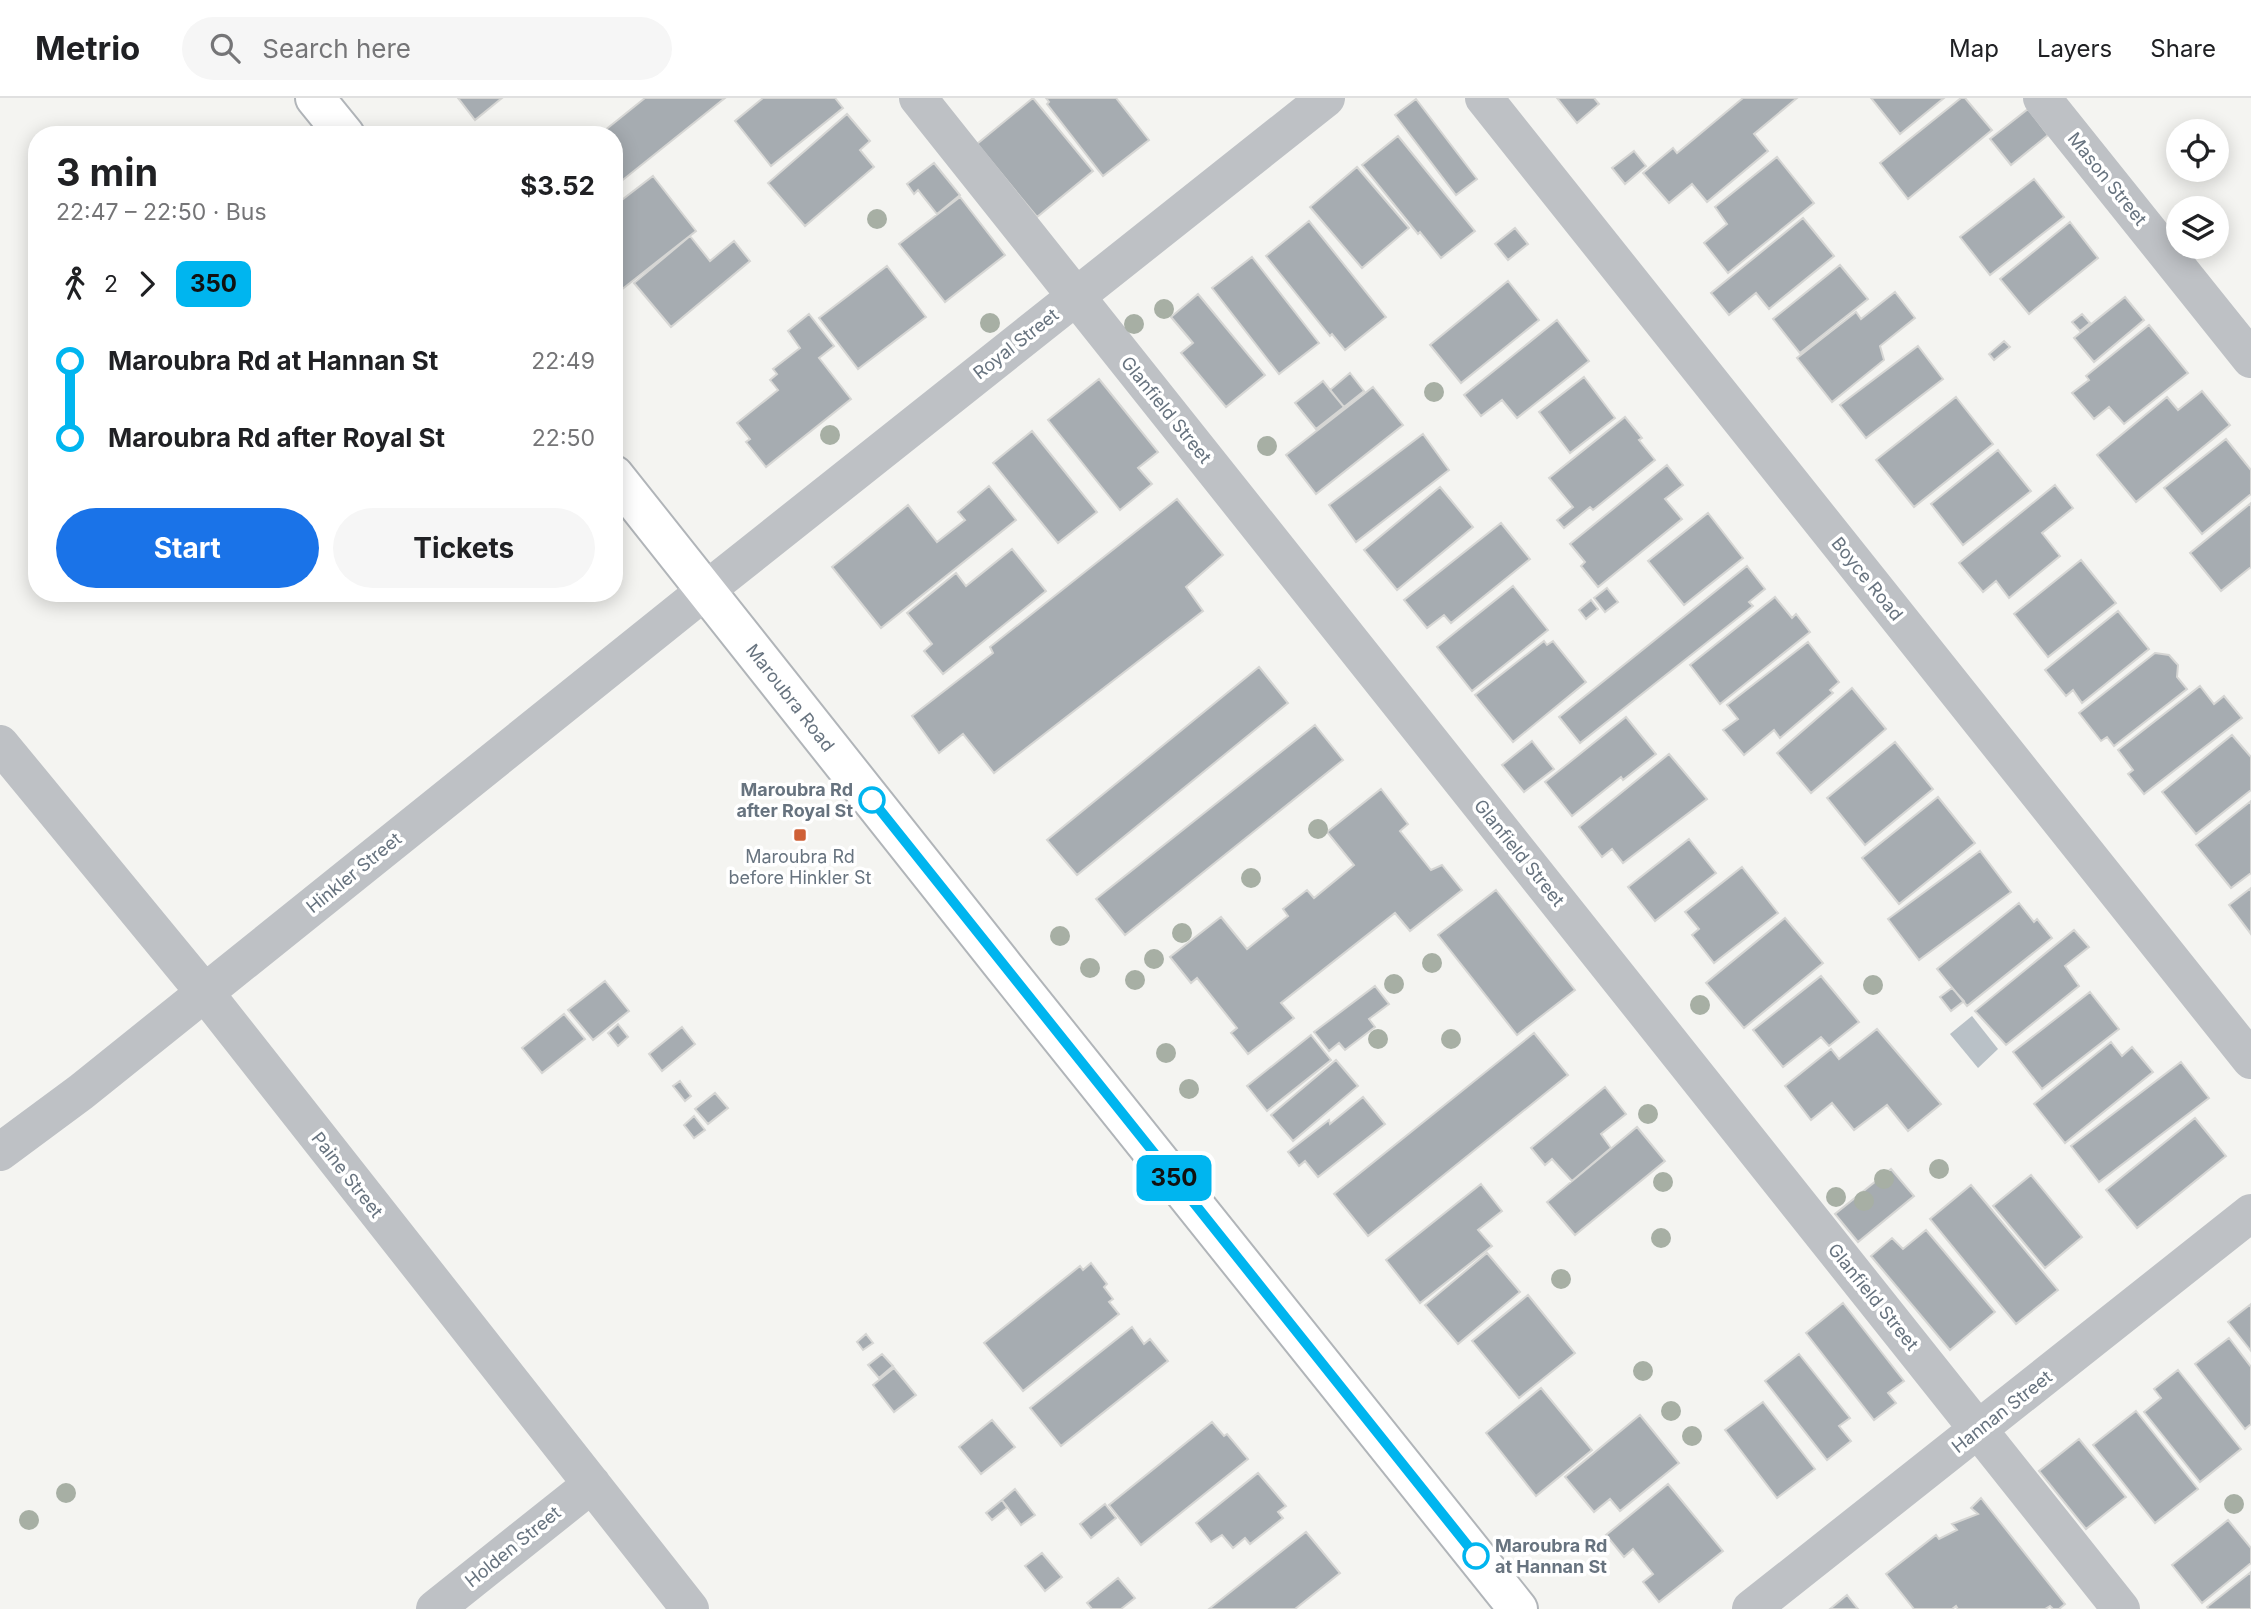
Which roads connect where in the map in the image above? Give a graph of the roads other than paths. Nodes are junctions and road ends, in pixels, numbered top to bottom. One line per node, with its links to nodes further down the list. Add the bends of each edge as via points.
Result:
1 (315, 98): 6 (main road)
2 (918, 98): 7 (street, Glanfield Street)
3 (1326, 98): 7 (street, Royal Street)
4 (1484, 98): 13 (street, Boyce Road)
5 (2042, 98): 8 (street, Mason Street)
6 (338, 126)
7 (1076, 297): 10 (street, Royal Street); 16 (street, Glanfield Street)
8 (2251, 359)
9 (623, 486): 10 (main road, Maroubra Road)
10 (705, 591): 12 (street, Hinkler Street); 20 (main road, Maroubra Road)
11 (0, 744): 12 (street, Paine Street)
12 (205, 993): 14 (street, Hinkler Street); 17 (street, Paine Street)
13 (2251, 1059)
14 (0, 1152)
15 (2251, 1213): 16 (street, Hannan Street)
16 (1979, 1430): 21 (street, Hannan Street); 22 (street, Glanfield Street)
17 (592, 1484): 18 (street, Holden Street); 19 (street, Paine Street)
18 (435, 1609)
19 (690, 1609)
20 (1518, 1609)
21 (1751, 1609)
22 (2121, 1609)

